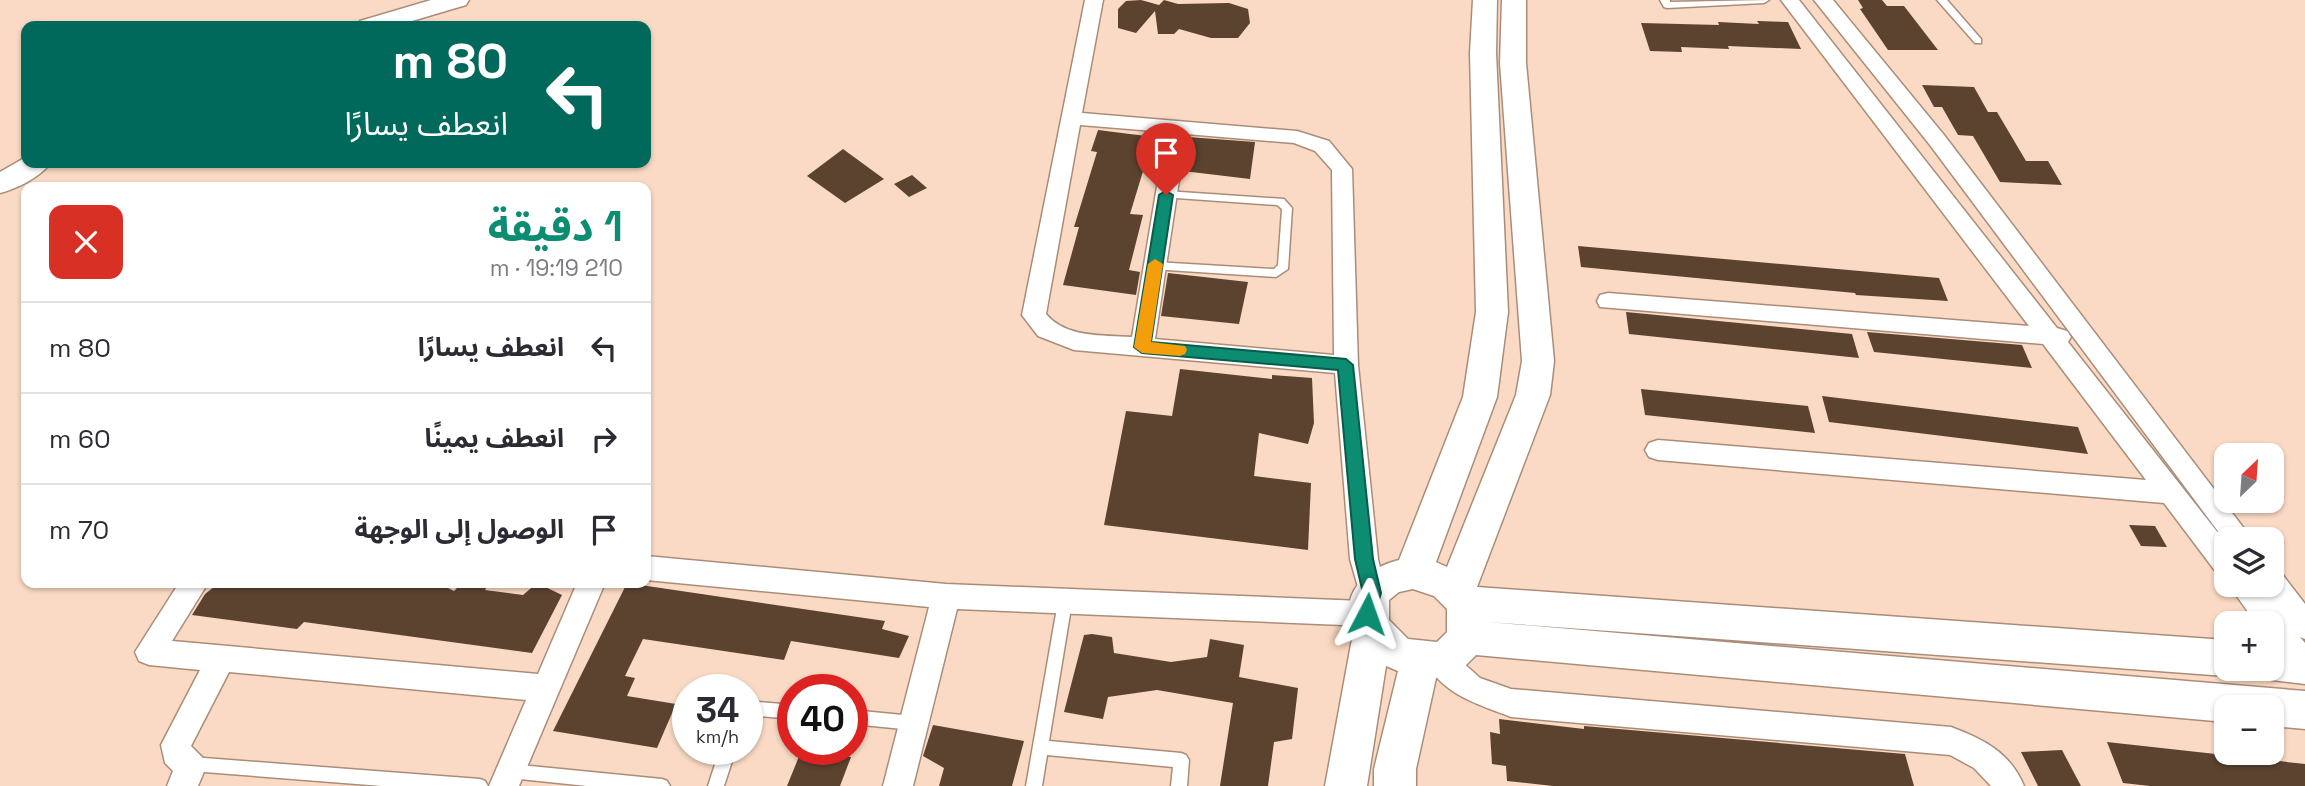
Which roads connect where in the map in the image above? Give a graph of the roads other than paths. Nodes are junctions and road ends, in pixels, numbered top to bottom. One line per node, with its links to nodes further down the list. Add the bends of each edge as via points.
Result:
1 (457, 0): 10 (street)
2 (1094, 0): 12 (street)
3 (1485, 0): 28 (street, via 1492,312 1480,397)
4 (1514, 0): 37 (street, via 1513,63 1538,361 1532,395)
5 (1665, 0): 6 (lane, via 1667,5)
6 (1764, 0)
7 (1790, 0): 19 (street)
8 (1823, 0): 20 (street, via 1937,140)
9 (1942, 0): 11 (lane)
10 (386, 21)
11 (1978, 41)
12 (1072, 118): 13 (street); 21 (street, via 1034,315 1046,330 1074,341)
13 (1177, 127): 16 (street); 22 (street, via 1297,137 1322,146 1342,169)
14 (27, 168): 15 (street)
15 (0, 184)
16 (1166, 195): 17 (street); 17 (lane, via 1280,202 1287,208 1284,266 1276,273)
17 (1155, 266): 21 (street)
18 (1608, 301): 19 (street)
19 (2051, 337): 20 (street); 24 (street)
20 (2088, 340): 25 (street)
21 (1142, 347): 22 (street)
22 (1346, 365): 35 (street)
23 (1658, 450): 24 (street)
24 (2171, 493): 26 (street)
25 (2230, 527)
26 (2214, 549)
27 (651, 568): 31 (street)
28 (1413, 573): 35 (street, via 1388,577); 37 (street, via 1436,578)
29 (191, 588): 38 (street, via 149,652)
30 (589, 588): 42 (street)
31 (946, 596): 34 (street); 45 (street)
32 (2252, 597): 41 (street)
33 (2283, 597): 36 (street)
34 (1065, 602): 35 (street); 46 (lane)
35 (1370, 612): 37 (street, via 1384,645 1401,656); 56 (street)
36 (2305, 626)
37 (1449, 631): 39 (street); 43 (street); 57 (street, via 1395,769); 58 (street, via 1470,688 1511,703 1951,741 1984,757 1999,769)
38 (221, 658): 42 (street); 48 (street, via 176,745)
39 (2214, 658)
40 (2284, 663): 41 (street)
41 (2305, 665)
42 (547, 688): 49 (street)
43 (2305, 710)
44 (868, 719): 45 (lane)
45 (913, 723): 53 (street)
46 (1040, 747): 54 (lane); 55 (lane, via 1181,760)
47 (723, 765): 52 (lane)
48 (186, 775): 50 (lane)
49 (507, 779): 51 (lane)
50 (480, 786)
51 (662, 786)
52 (716, 786)
53 (898, 786)
54 (1034, 786)
55 (1179, 786)
56 (1346, 786)
57 (1395, 786)
58 (2009, 786)

